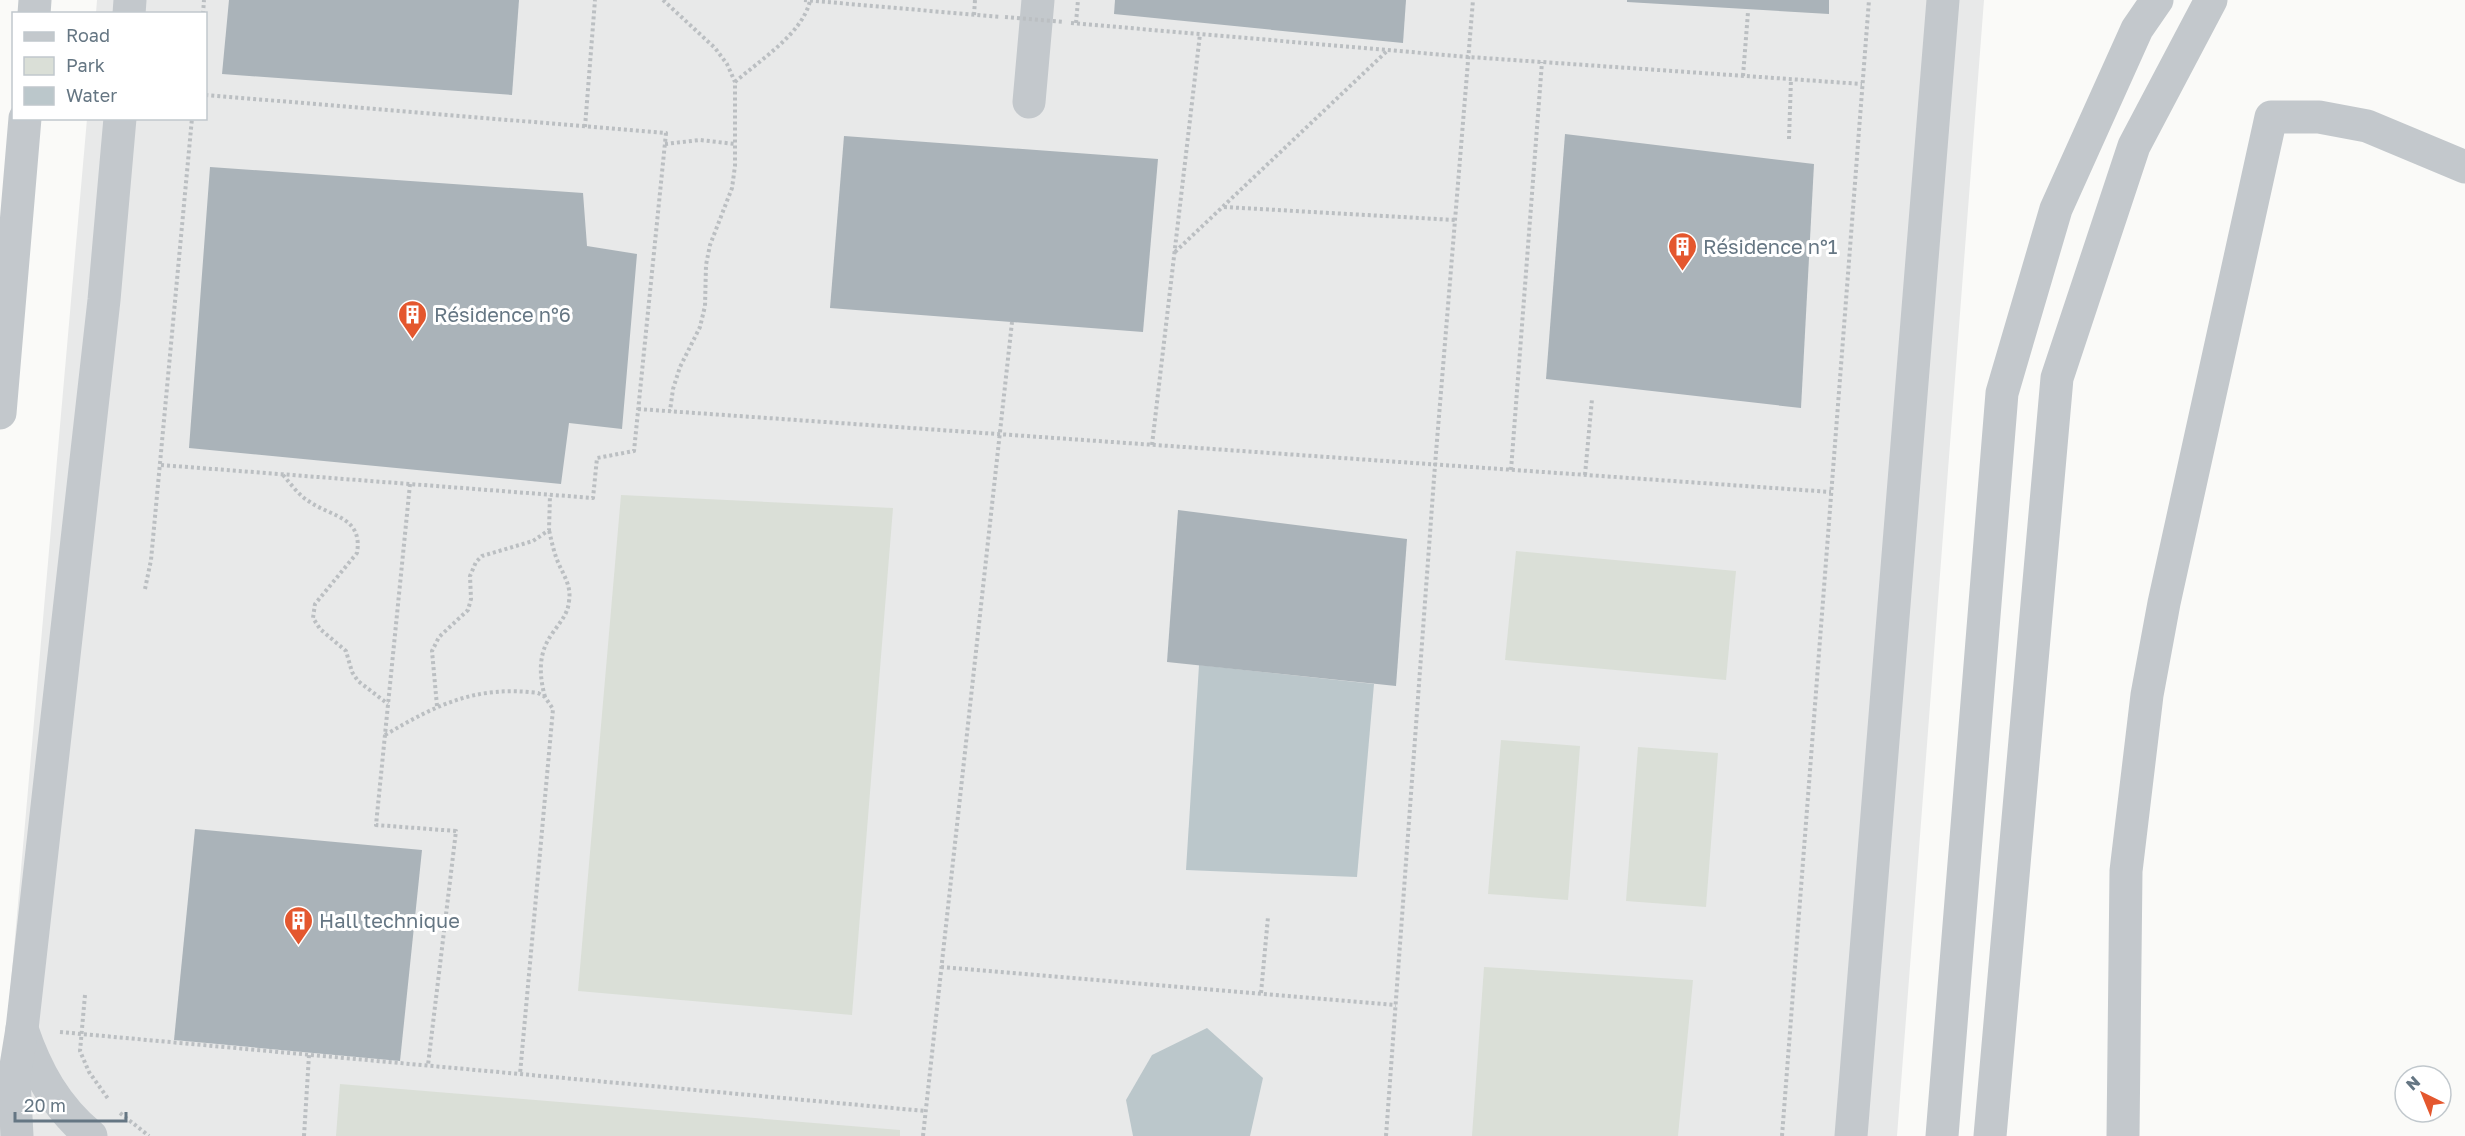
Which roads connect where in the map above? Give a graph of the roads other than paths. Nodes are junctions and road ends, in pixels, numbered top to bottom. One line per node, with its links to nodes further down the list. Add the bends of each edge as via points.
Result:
1 (1038, 0): 5 (street)
2 (1943, 0): 13 (street)
3 (2157, 0): 14 (street, via 2137,30 2056,209 2002,393)
4 (2211, 0): 15 (street, via 2134,146 2057,378)
5 (1029, 102)
6 (25, 120): 9 (street)
7 (120, 120): 10 (street, via 104,300)
8 (2465, 167): 16 (street, via 2367,126 2319,117 2271,117 2147,695 2126,871)
9 (0, 413)
10 (22, 1029): 11 (street, via 14,1078); 12 (street, via 44,1081 60,1105)
11 (17, 1136)
12 (91, 1136)
13 (1851, 1136)
14 (1942, 1136)
15 (1990, 1136)
16 (2123, 1136)

